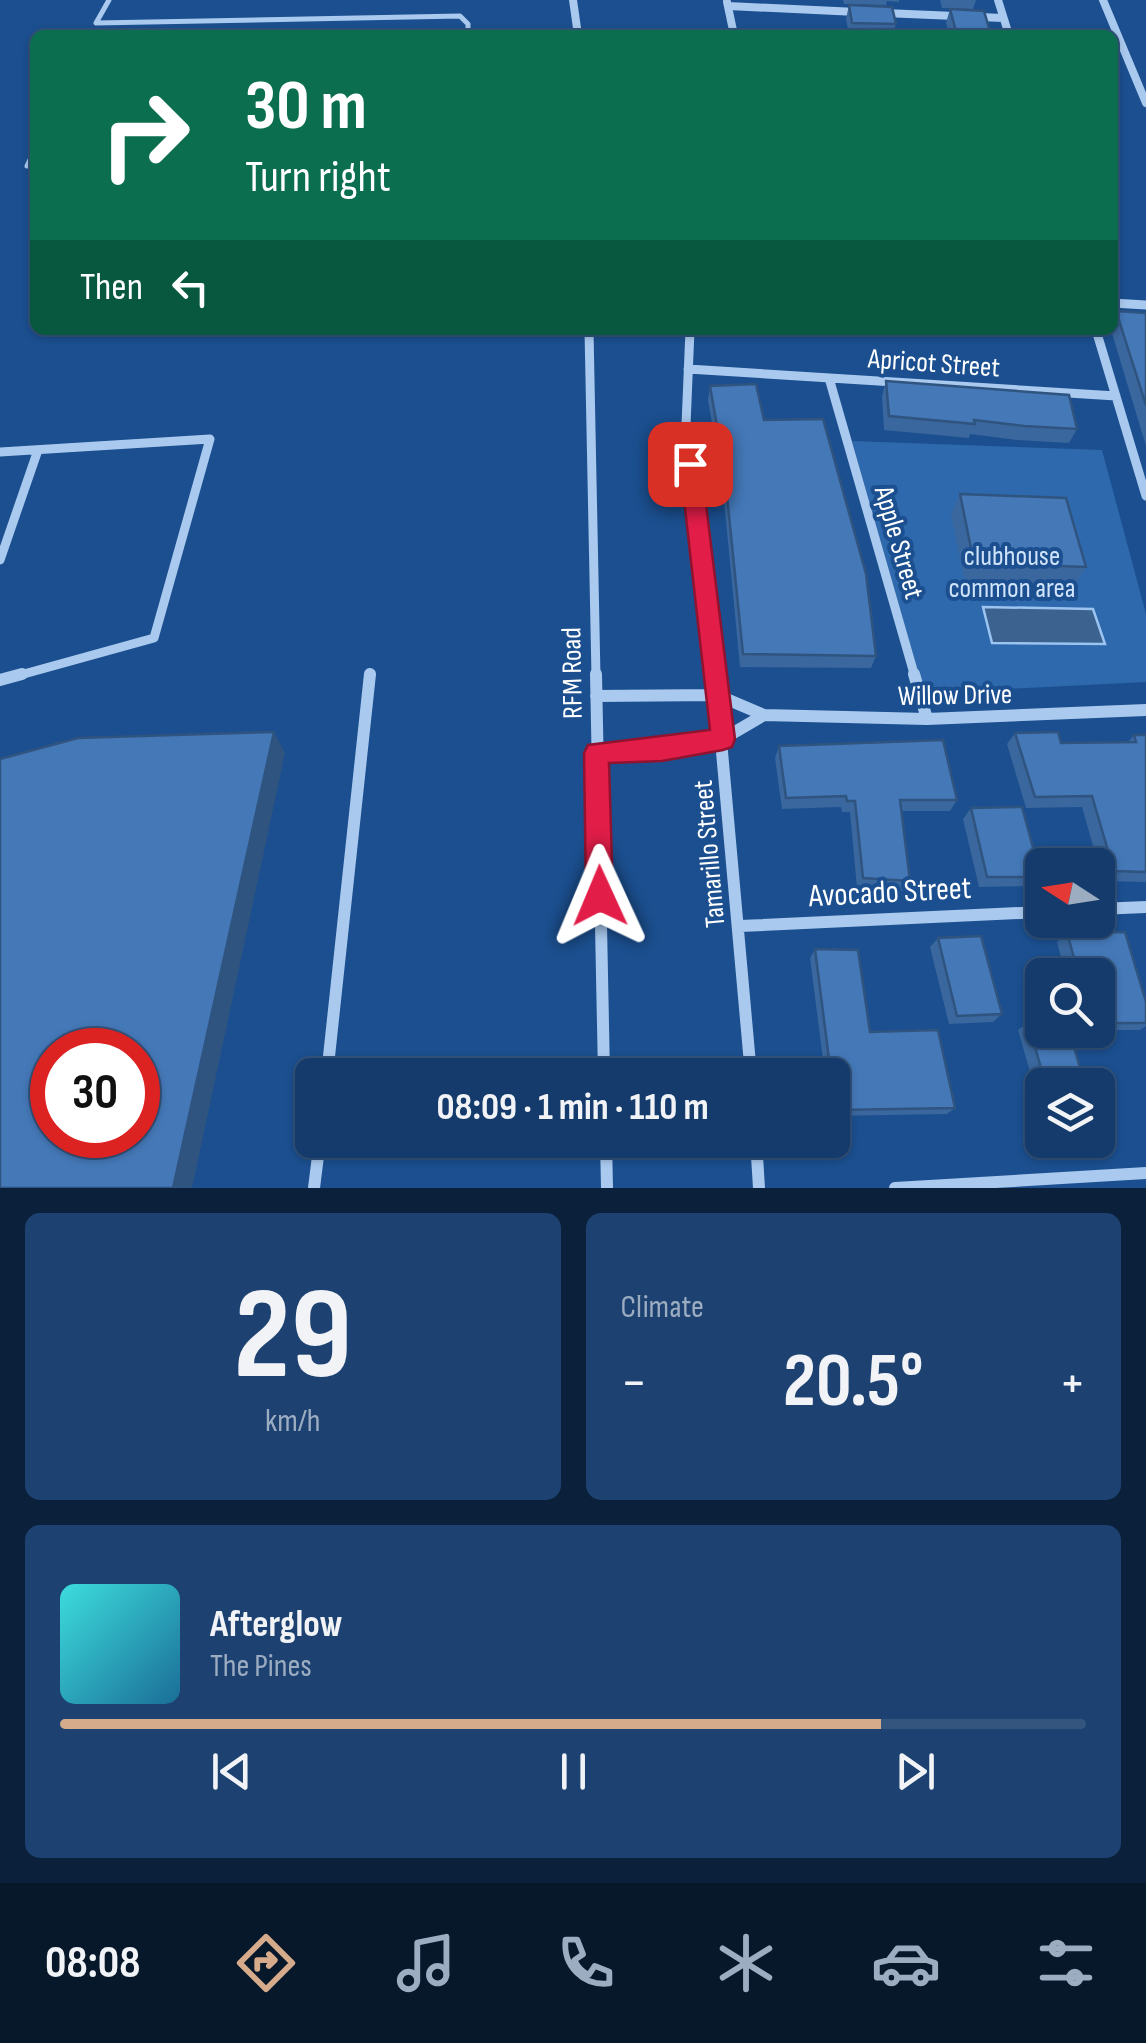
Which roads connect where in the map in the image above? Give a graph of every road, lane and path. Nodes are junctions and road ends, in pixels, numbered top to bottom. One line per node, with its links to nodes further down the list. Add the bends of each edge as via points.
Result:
1 (108, 0): 7 (lane)
2 (573, 0): 10 (street)
3 (998, 0): 6 (street)
4 (1103, 0): 13 (street)
5 (727, 3): 6 (street); 11 (street)
6 (1004, 18): 12 (street)
7 (96, 23): 8 (lane); 9 (lane, via 460,16)
8 (92, 30)
9 (468, 30)
10 (577, 30)
11 (733, 30)
12 (1007, 30)
13 (1116, 30)
14 (1118, 36): 15 (street)
15 (1146, 102)
16 (30, 160): 17 (lane)
17 (27, 166)
18 (1118, 303): 19 (street)
19 (1146, 305)
20 (589, 335): 33 (street, RFM Road)
21 (690, 335): 23 (street, Tamarillo Street)
22 (1098, 335): 25 (street)
23 (688, 369): 24 (street, Apricot Street); 32 (street, Tamarillo Street, via 686,425)
24 (829, 378): 25 (street, Apricot Street); 36 (street, Apple Street)
25 (1116, 396): 28 (street)
26 (38, 450): 27 (street); 29 (street); 31 (street, via 210,438 154,638)
27 (0, 452)
28 (1146, 496)
29 (0, 560)
30 (370, 674): 43 (street)
31 (0, 680)
32 (717, 695): 33 (street); 35 (street); 37 (street, Tamarillo Street)
33 (596, 696): 38 (street, RFM Road)
34 (1146, 710): 36 (street, Willow Drive)
35 (764, 715): 36 (street, Willow Drive); 37 (street)
36 (926, 719)
37 (723, 739): 38 (street); 42 (street, Tamarillo Street)
38 (596, 753): 44 (street, RFM Road)
39 (1146, 907): 40 (street)
40 (1115, 908)
41 (1025, 913): 42 (street, Avocado Street)
42 (740, 926): 45 (street, Tamarillo Street)
43 (328, 1058)
44 (604, 1058)
45 (750, 1058)
46 (318, 1158): 50 (street)
47 (606, 1158): 51 (street)
48 (758, 1158): 52 (street)
49 (1146, 1173): 53 (street)
50 (314, 1188)
51 (607, 1188)
52 (760, 1188)
53 (894, 1188)

